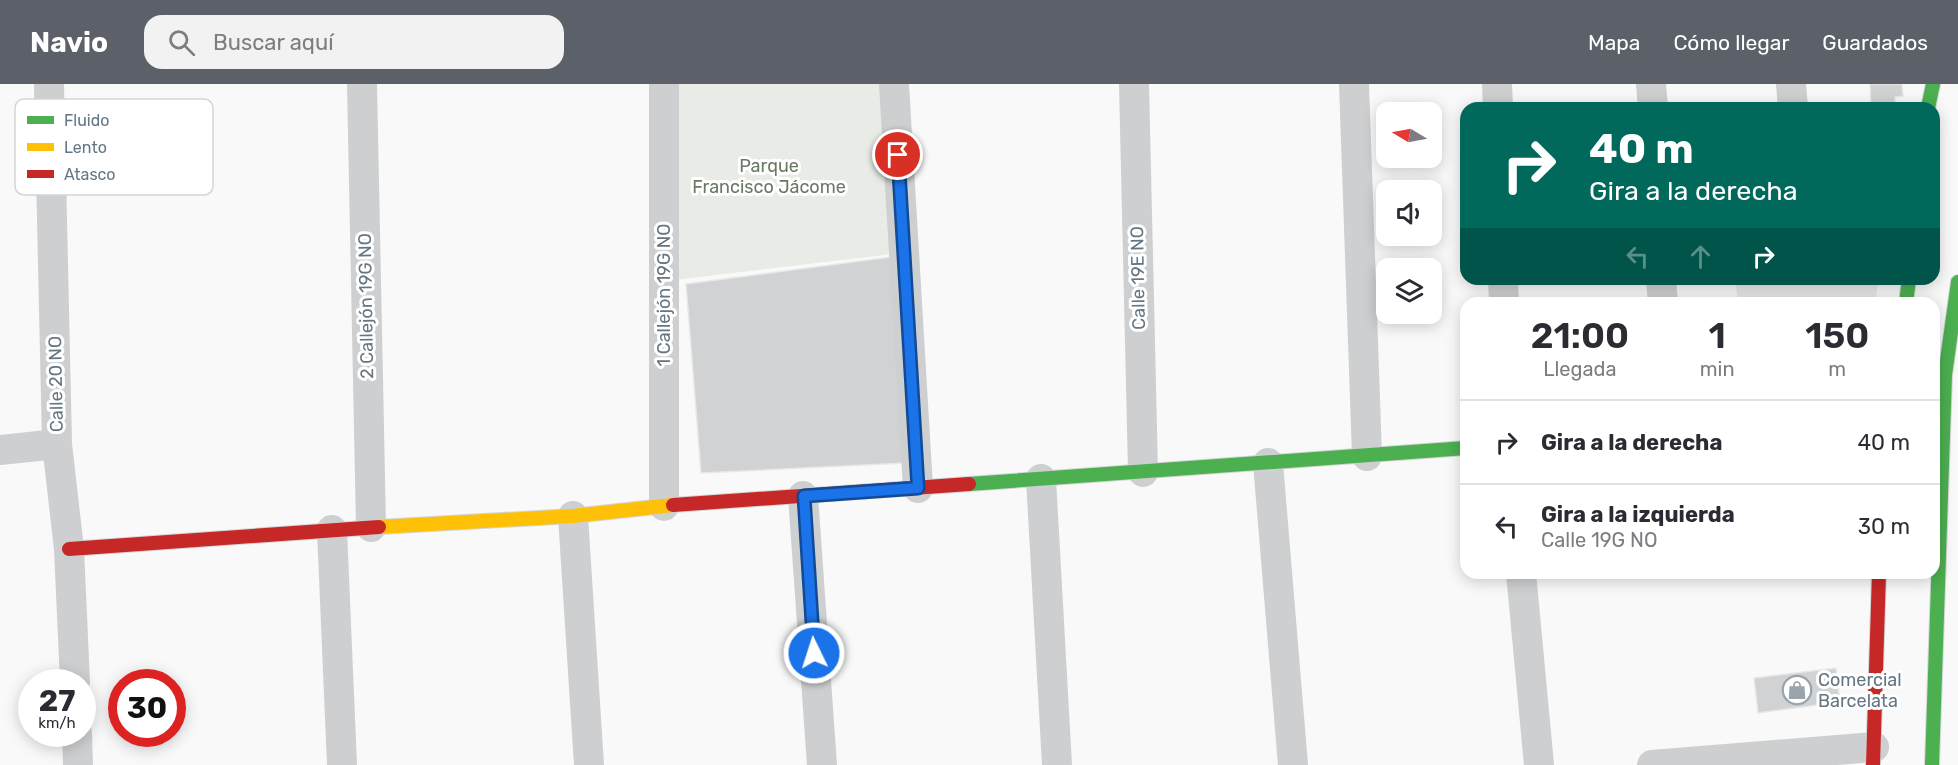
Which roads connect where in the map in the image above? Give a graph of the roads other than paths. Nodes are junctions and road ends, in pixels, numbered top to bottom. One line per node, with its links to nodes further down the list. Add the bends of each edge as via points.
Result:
1 (49, 84): 11 (street, Calle 20 NO)
2 (362, 84): 30 (street, 2 Callejón 19G NO)
3 (664, 84): 28 (street, 1 Callejón 19G NO)
4 (894, 84): 26 (street)
5 (1134, 84): 24 (street, Calle 19E NO)
6 (1354, 84): 22 (street)
7 (1497, 84): 12 (street)
8 (1651, 84): 13 (street)
9 (1791, 84): 14 (street)
10 (1933, 84): 15 (street)
11 (49, 99)
12 (1498, 102)
13 (1652, 102)
14 (1792, 102)
15 (1929, 102)
16 (51, 195): 19 (street, Calle 20 NO)
17 (1958, 282): 18 (street)
18 (1946, 375): 32 (street)
19 (57, 444): 21 (street); 33 (street, Calle 20 NO)
20 (1460, 448): 22 (street)
21 (0, 450)
22 (1367, 456): 23 (street)
23 (1268, 463): 24 (street); 45 (street)
24 (1143, 472): 25 (street)
25 (1041, 479): 26 (street); 44 (street)
26 (918, 488): 27 (street)
27 (804, 496): 28 (street); 43 (street)
28 (664, 506): 29 (street)
29 (573, 516): 30 (street); 42 (street)
30 (371, 527): 31 (street)
31 (332, 530): 33 (street); 41 (street)
32 (1940, 542)
33 (69, 549): 37 (street, Calle 20 NO)
34 (1522, 579): 46 (street)
35 (1879, 579): 39 (street)
36 (1939, 579): 48 (street)
37 (74, 669)
38 (77, 747): 40 (street)
39 (1874, 756): 47 (street)
40 (78, 765)
41 (342, 765)
42 (589, 765)
43 (822, 765)
44 (1057, 765)
45 (1293, 765)
46 (1539, 765)
47 (1652, 765)
48 (1932, 765)

